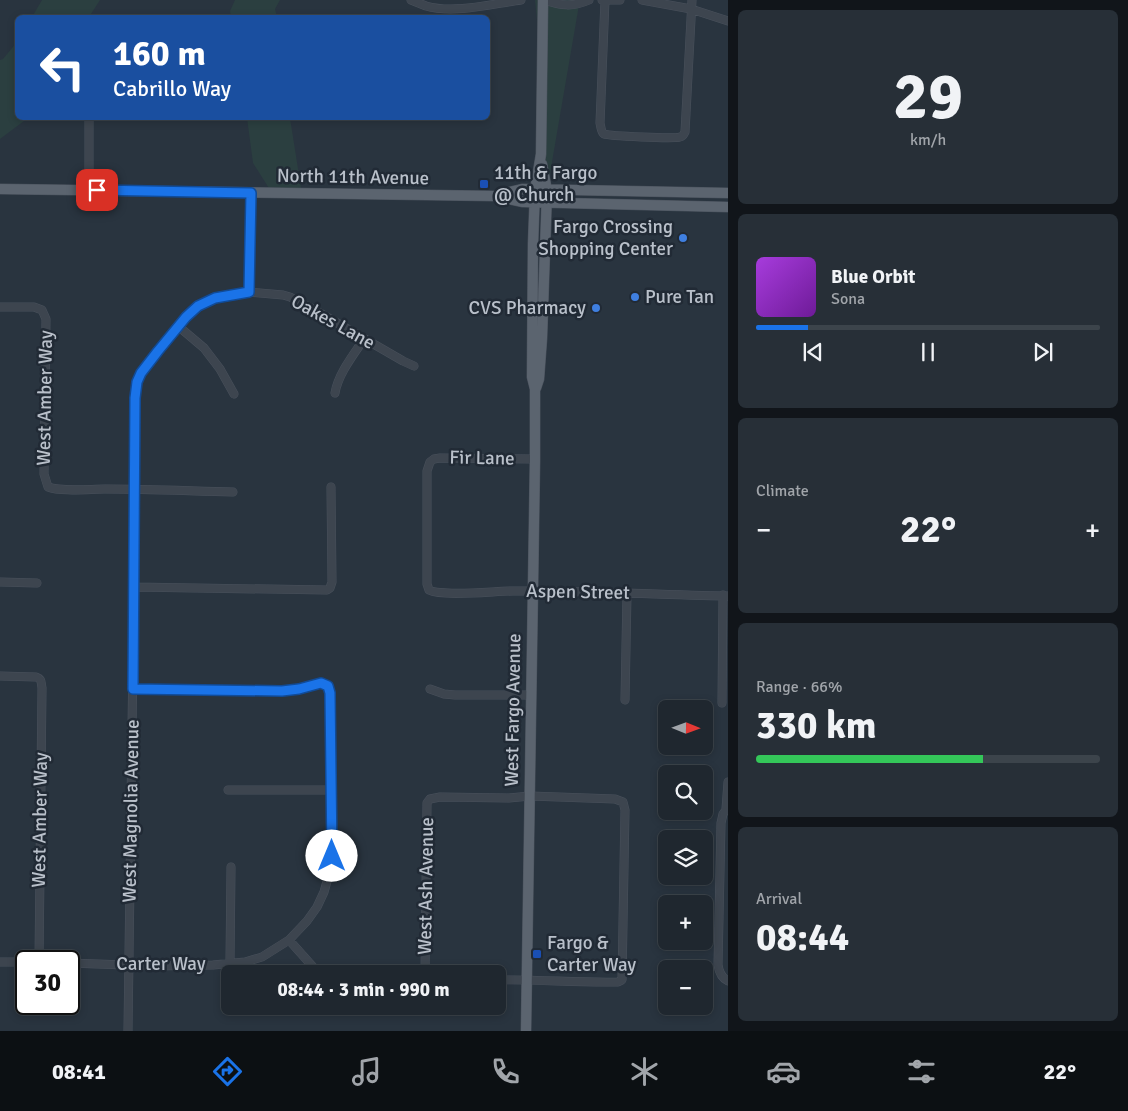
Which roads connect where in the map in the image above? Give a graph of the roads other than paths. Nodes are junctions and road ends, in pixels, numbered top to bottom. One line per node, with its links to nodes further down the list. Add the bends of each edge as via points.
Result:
1 (411, 0): 9 (street, via 445,9 472,8)
2 (521, 0): 9 (street)
3 (544, 0): 4 (street, via 579,5); 13 (main road, West Fargo Avenue)
4 (589, 0)
5 (603, 0): 6 (street); 10 (street, via 600,123 603,133 612,135 684,135)
6 (620, 0)
7 (642, 0): 10 (street)
8 (692, 0): 10 (street)
9 (480, 3)
10 (691, 9): 11 (street)
11 (728, 21)
12 (89, 120): 16 (street)
13 (541, 154): 15 (main road, West Fargo Avenue); 17 (main road, West Fargo Avenue)
14 (0, 189): 16 (main road, North 11th Avenue)
15 (535, 190): 17 (main road, North 11th Avenue); 20 (main road, North 11th Avenue); 22 (main road, West Fargo Avenue)
16 (89, 191): 18 (main road, North 11th Avenue)
17 (547, 191): 19 (main road, North 11th Avenue); 23 (main road, West Fargo Avenue)
18 (251, 193): 20 (main road, North 11th Avenue); 26 (street)
19 (728, 193)
20 (495, 196): 22 (main road, North 11th Avenue)
21 (728, 197): 24 (main road, North 11th Avenue, via 692,197)
22 (535, 202): 23 (main road, North 11th Avenue); 31 (main road, West Fargo Avenue, via 532,339)
23 (547, 203): 24 (main road, North 11th Avenue); 31 (main road, West Fargo Avenue, via 542,338 539,379)
24 (677, 206): 25 (main road, North 11th Avenue)
25 (728, 207)
26 (249, 292): 28 (street, West Magnolia Avenue, via 206,302); 29 (street, Oakes Lane, via 290,297)
27 (0, 306): 36 (street, West Amber Way, via 34,306 42,310 46,319 44,474 48,486)
28 (178, 326): 33 (street, via 204,348); 36 (street, West Magnolia Avenue, via 137,382)
29 (364, 339): 30 (street, Oakes Lane); 32 (street)
30 (414, 366)
31 (535, 389): 34 (main road, West Fargo Avenue)
32 (335, 392)
33 (234, 394)
34 (535, 459): 41 (street, Fir Lane, via 440,458 430,462 427,472); 42 (main road, West Fargo Avenue)
35 (331, 487): 40 (street, via 330,588 322,591)
36 (135, 490): 37 (street); 40 (street, West Magnolia Avenue)
37 (233, 492)
38 (0, 582): 39 (street)
39 (37, 583)
40 (134, 587): 46 (street, West Magnolia Avenue)
41 (429, 590): 42 (street, Aspen Street, via 455,593)
42 (533, 591): 43 (street, Aspen Street); 48 (main road, West Fargo Avenue)
43 (627, 592): 44 (street, Aspen Street); 49 (street)
44 (725, 596): 50 (street)
45 (0, 676): 58 (street, West Amber Way, via 40,678 42,688)
46 (133, 689): 53 (street, Carter Way, via 282,691 321,683 328,686); 65 (street, West Magnolia Avenue)
47 (430, 689): 48 (street, via 464,696)
48 (531, 695): 54 (main road, West Fargo Avenue)
49 (625, 700)
50 (722, 703)
51 (728, 782): 55 (street)
52 (228, 790): 53 (street)
53 (332, 790): 57 (street, Carter Way, via 332,856 328,881 317,907)
54 (530, 796): 64 (street, West Ash Avenue, via 430,799 427,804); 67 (main road, West Fargo Avenue); 67 (street, via 615,799 623,802 625,810 622,980 585,983)
55 (727, 808): 68 (street, via 721,823 718,965 720,974)
56 (230, 867): 61 (street)
57 (289, 940): 61 (street, Carter Way, via 262,957); 63 (street)
58 (39, 950)
59 (0, 962): 60 (street)
60 (15, 962)
61 (230, 963): 65 (street, Carter Way)
62 (80, 964): 65 (street, Carter Way)
63 (311, 965)
64 (425, 965)
65 (129, 966): 69 (street, West Magnolia Avenue)
66 (506, 980): 67 (street)
67 (527, 980): 70 (main road, West Fargo Avenue)
68 (728, 981)
69 (128, 1031)
70 (526, 1031)

